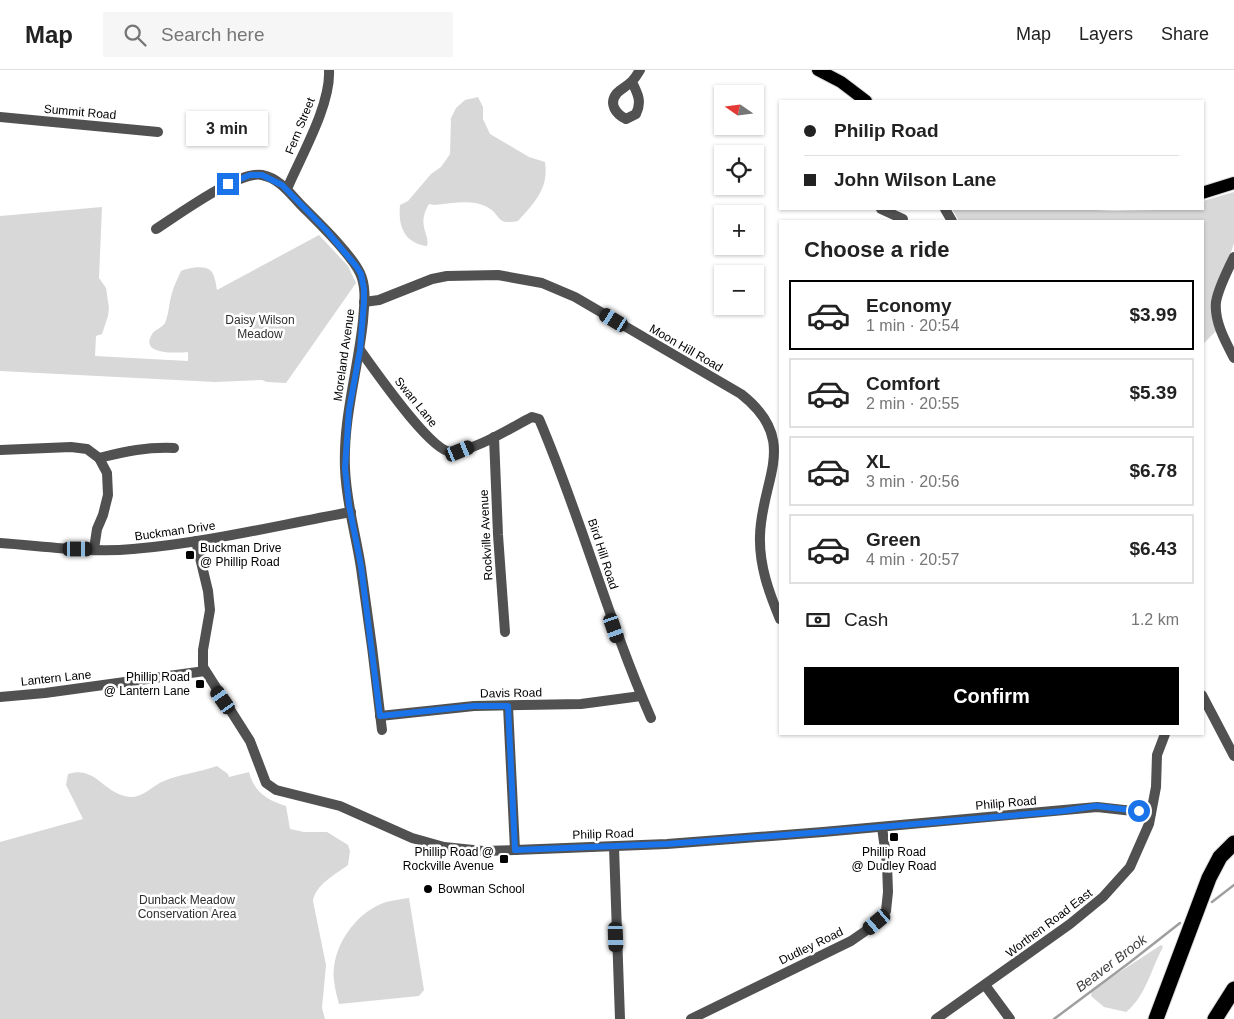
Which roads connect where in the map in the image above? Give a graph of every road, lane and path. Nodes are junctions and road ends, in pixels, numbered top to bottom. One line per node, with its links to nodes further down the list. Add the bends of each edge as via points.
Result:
1 (329, 70): 9 (street, Fern Street, via 328,88 320,113)
2 (640, 70): 4 (street)
3 (818, 70): 5 (main road)
4 (632, 82)
5 (865, 100)
6 (0, 117): 7 (street, Summit Road)
7 (158, 132)
8 (1234, 183): 10 (main road)
9 (287, 189): 13 (street, Moreland Avenue, via 262,175 241,177); 15 (street, Moreland Avenue, via 356,266 361,274)
10 (1204, 192)
11 (883, 210): 12 (street)
12 (902, 220)
13 (156, 229)
14 (1234, 257): 17 (street, via 1216,301 1217,319)
15 (364, 302): 16 (street, Moreland Avenue); 27 (street, Moon Hill Road, via 379,300 448,276 498,275 542,283 575,297 741,394 764,418 773,446 774,465 762,513 760,537 767,584)
16 (360, 350): 18 (street, Swan Lane, via 393,395 440,447 449,452 460,451); 23 (street, Moreland Avenue, via 346,442 345,468)
17 (1234, 358)
18 (494, 437): 22 (street, Swan Lane, via 532,417 539,419); 28 (street, Rockville Avenue)
19 (174, 448): 21 (street, via 127,450)
20 (0, 450): 21 (street, via 71,446 87,449)
21 (99, 458): 26 (street, via 107,473 108,495)
22 (565, 482): 30 (street, Bird Hill Road)
23 (351, 512): 24 (street, Buckman Drive); 34 (street, Moreland Avenue)
24 (196, 541): 26 (street, Buckman Drive, via 132,549); 29 (street, via 210,610 204,650)
25 (0, 543): 26 (street, Buckman Drive)
26 (94, 549)
27 (779, 615)
28 (504, 632)
29 (205, 671): 31 (street, Lantern Lane); 44 (street, Philip Road, via 250,741 266,783 276,790 340,806 412,838 444,847)
30 (641, 696): 33 (street, Davis Road, via 580,704); 35 (street, Bird Hill Road)
31 (0, 697)
32 (1204, 700): 38 (street)
33 (508, 706): 34 (street, Davis Road); 44 (street)
34 (380, 716): 36 (street, Moreland Avenue)
35 (651, 718)
36 (382, 730)
37 (1165, 735): 39 (street, Worthen Road East, via 1157,755)
38 (1234, 756)
39 (1151, 813): 40 (street, Philip Road, via 1096,806); 45 (street, Worthen Road East, via 1130,867 1103,897)
40 (882, 827): 42 (street, Philip Road); 48 (street, Dudley Road, via 888,892 886,911 877,922 850,941)
41 (1234, 834): 43 (highway)
42 (614, 847): 44 (street, Philip Road); 47 (street)
43 (1230, 847): 51 (highway, via 1217,862 1206,884)
44 (515, 850)
45 (985, 985): 49 (street, Worthen Road East); 50 (street)
46 (1234, 989): 52 (highway)
47 (620, 1019)
48 (691, 1019)
49 (936, 1019)
50 (1010, 1019)
51 (1156, 1019)
52 (1215, 1019)

